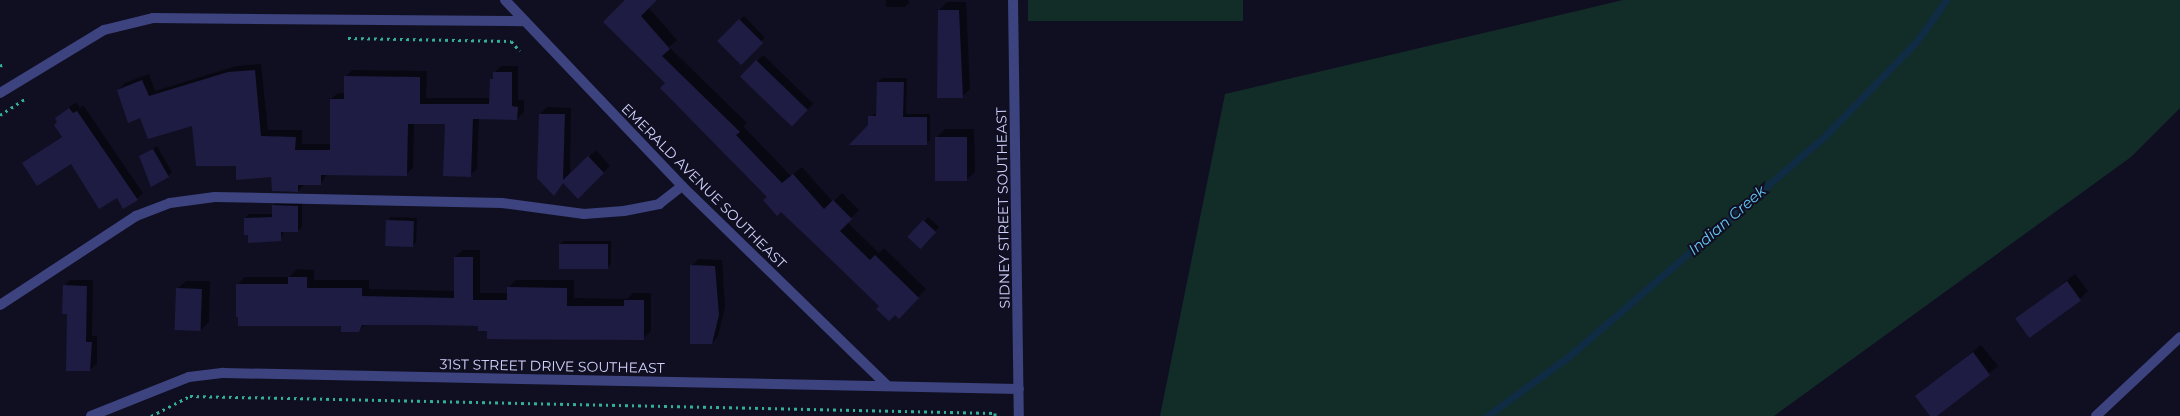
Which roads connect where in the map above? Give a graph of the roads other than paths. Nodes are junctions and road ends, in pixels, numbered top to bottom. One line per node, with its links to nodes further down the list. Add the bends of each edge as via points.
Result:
1 (505, 0): 3 (street, EMERALD AVENUE SOUTHEAST)
2 (1013, 0): 9 (street, SIDNEY STREET SOUTHEAST)
3 (525, 20): 4 (street, via 153,18 104,30); 5 (street, EMERALD AVENUE SOUTHEAST)
4 (0, 93)
5 (682, 186): 6 (street, via 659,204 584,214 502,202 215,197 170,202 136,216); 8 (street, EMERALD AVENUE SOUTHEAST)
6 (0, 305)
7 (2180, 338): 12 (street)
8 (888, 386): 9 (street, 31ST STREET DRIVE SOUTHEAST); 10 (street, 31ST STREET DRIVE SOUTHEAST, via 224,373 189,377)
9 (1019, 389): 11 (street, SIDNEY STREET SOUTHEAST)
10 (91, 416)
11 (1019, 416)
12 (2096, 416)

